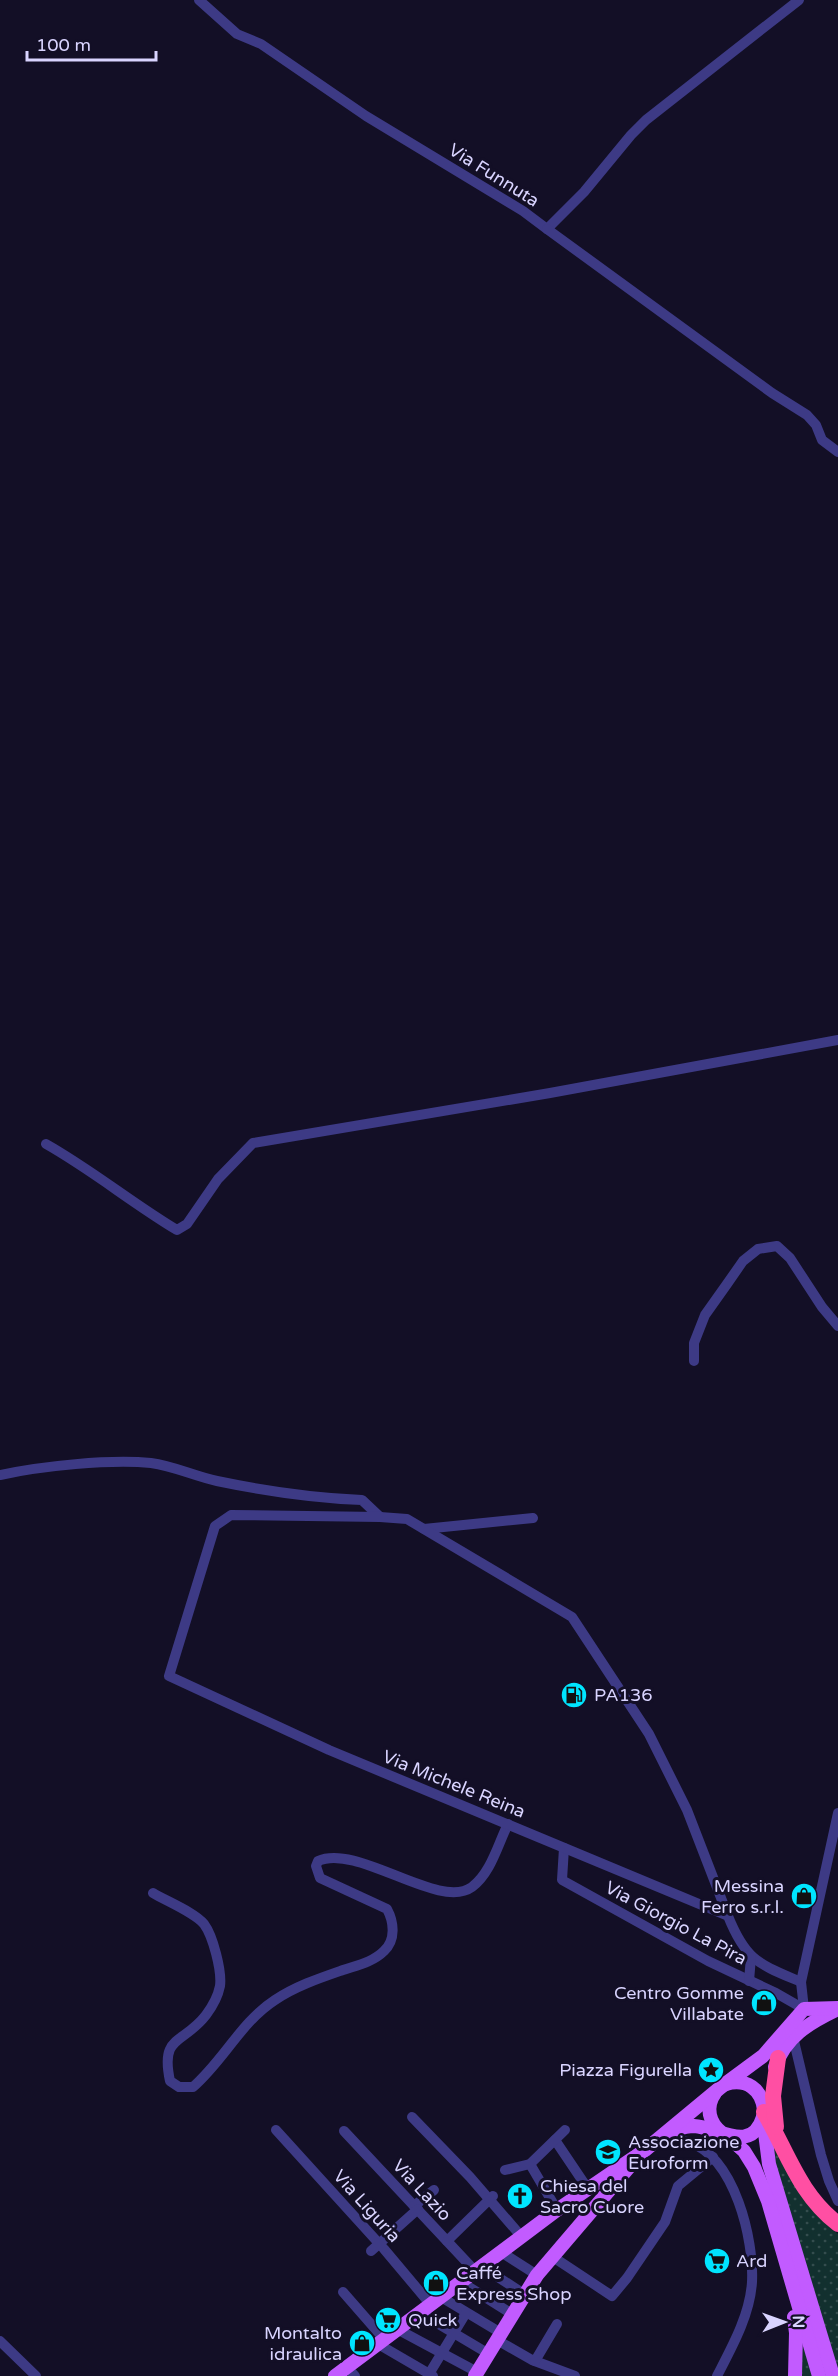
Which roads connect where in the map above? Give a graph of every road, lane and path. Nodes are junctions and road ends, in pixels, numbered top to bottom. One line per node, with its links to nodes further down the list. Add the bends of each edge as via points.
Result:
1 (199, 0): 3 (street, Via Funnuta, via 237,34 261,44 366,116)
2 (799, 0): 3 (street, Via Funnuta, via 646,120)
3 (547, 229): 4 (street, via 807,416 822,440)
4 (838, 452)
5 (838, 1040): 6 (street, via 253,1143 218,1179 187,1224 177,1230)
6 (46, 1144)
7 (838, 1326): 8 (street, via 790,1258 777,1246 758,1248 743,1261 705,1315 694,1343)
8 (694, 1361)
9 (0, 1475): 10 (street, via 36,1468 148,1463 260,1489 362,1500)
10 (380, 1517): 12 (street, via 407,1519); 14 (street, Via Michele Reina, via 231,1515 215,1526 169,1676 329,1750)
11 (532, 1518): 12 (street)
12 (424, 1528): 18 (street, via 572,1617 649,1734 687,1810)
13 (838, 1813): 16 (street)
14 (508, 1824): 15 (street, Via Michele Reina); 17 (street, via 480,1880 462,1891 440,1891 337,1858 318,1861 320,1878 387,1909 393,1926 391,1942 374,1960 287,1992 272,2002 245,2025 193,2086 179,2087 170,2081 166,2060 171,2046 206,2015 215,2000 220,1986 219,1967 204,1924)
15 (564, 1848): 18 (street, Via Michele Reina); 20 (street, Via Giorgio La Pira, via 562,1880)
16 (833, 1857): 21 (street)
17 (153, 1893)
18 (728, 1916): 19 (street)
19 (751, 1957): 20 (street); 21 (street)
20 (748, 1981): 23 (street, Via Giorgio La Pira)
21 (801, 1982): 23 (street)
22 (838, 2008): 23 (main road); 24 (main road)
23 (804, 2009): 24 (main road); 27 (main road, via 763,2055)
24 (805, 2026): 25 (main road)
25 (794, 2037): 26 (main road); 42 (street)
26 (778, 2058): 28 (main road); 37 (highway, via 772,2096)
27 (723, 2085): 28 (main road, via 740,2082 754,2088 762,2098); 33 (main road); 35 (main road, via 711,2098 709,2112 711,2121)
28 (764, 2113): 35 (main road, via 756,2130 747,2136); 37 (highway); 84 (main road, via 769,2164)
29 (412, 2117): 45 (street)
30 (276, 2130): 55 (street, Via Liguria)
31 (565, 2130): 36 (street)
32 (344, 2131): 48 (street, Via Lazio)
33 (666, 2133): 34 (main road); 38 (main road)
34 (687, 2134): 35 (main road, via 707,2128); 38 (street); 39 (street)
35 (724, 2134): 54 (main road, via 744,2151 754,2167)
36 (555, 2140): 40 (street); 43 (street)
37 (779, 2143): 51 (highway, via 808,2196)
38 (649, 2147): 43 (main road)
39 (713, 2157): 57 (street, via 678,2186 665,2222 612,2296); 81 (street, via 742,2213 752,2283 746,2315)
40 (530, 2164): 41 (street); 49 (street)
41 (505, 2170)
42 (833, 2182): 47 (street)
43 (598, 2187): 46 (main road); 50 (main road)
44 (434, 2190): 48 (street)
45 (491, 2198): 52 (street); 53 (street)
46 (574, 2199): 49 (main road); 50 (main road)
47 (838, 2201)
48 (416, 2207): 53 (street, Via Lazio); 55 (street)
49 (557, 2210): 52 (main road)
50 (588, 2215): 57 (main road)
51 (838, 2224)
52 (521, 2236): 56 (main road)
53 (447, 2241): 58 (street, Via Lazio)
54 (780, 2241): 82 (main road, via 796,2333); 83 (main road)
55 (375, 2247): 63 (street, Via Liguria)
56 (501, 2252): 58 (main road); 59 (street)
57 (553, 2257): 59 (main road)
58 (478, 2269): 60 (main road); 62 (street, Via Lazio)
59 (537, 2275): 62 (main road)
60 (461, 2282): 63 (main road); 65 (street)
61 (343, 2292): 71 (street)
62 (524, 2294): 65 (main road)
63 (431, 2305): 64 (street); 67 (main road); 68 (street)
64 (466, 2313): 68 (street); 69 (street)
65 (512, 2314): 69 (main road)
66 (557, 2324): 74 (street)
67 (398, 2330): 71 (main road); 72 (street)
68 (454, 2333): 72 (street); 73 (street)
69 (499, 2337): 73 (main road); 74 (street)
70 (0, 2341): 78 (street)
71 (381, 2342): 75 (main road); 77 (street)
72 (441, 2354): 76 (street); 77 (street)
73 (489, 2354): 76 (main road)
74 (535, 2361): 80 (street)
75 (351, 2371): 79 (main road)
76 (476, 2374)
77 (431, 2375)
78 (36, 2376)
79 (334, 2376)
80 (575, 2376)
81 (717, 2376)
82 (795, 2376)
83 (819, 2376)
84 (833, 2376)

